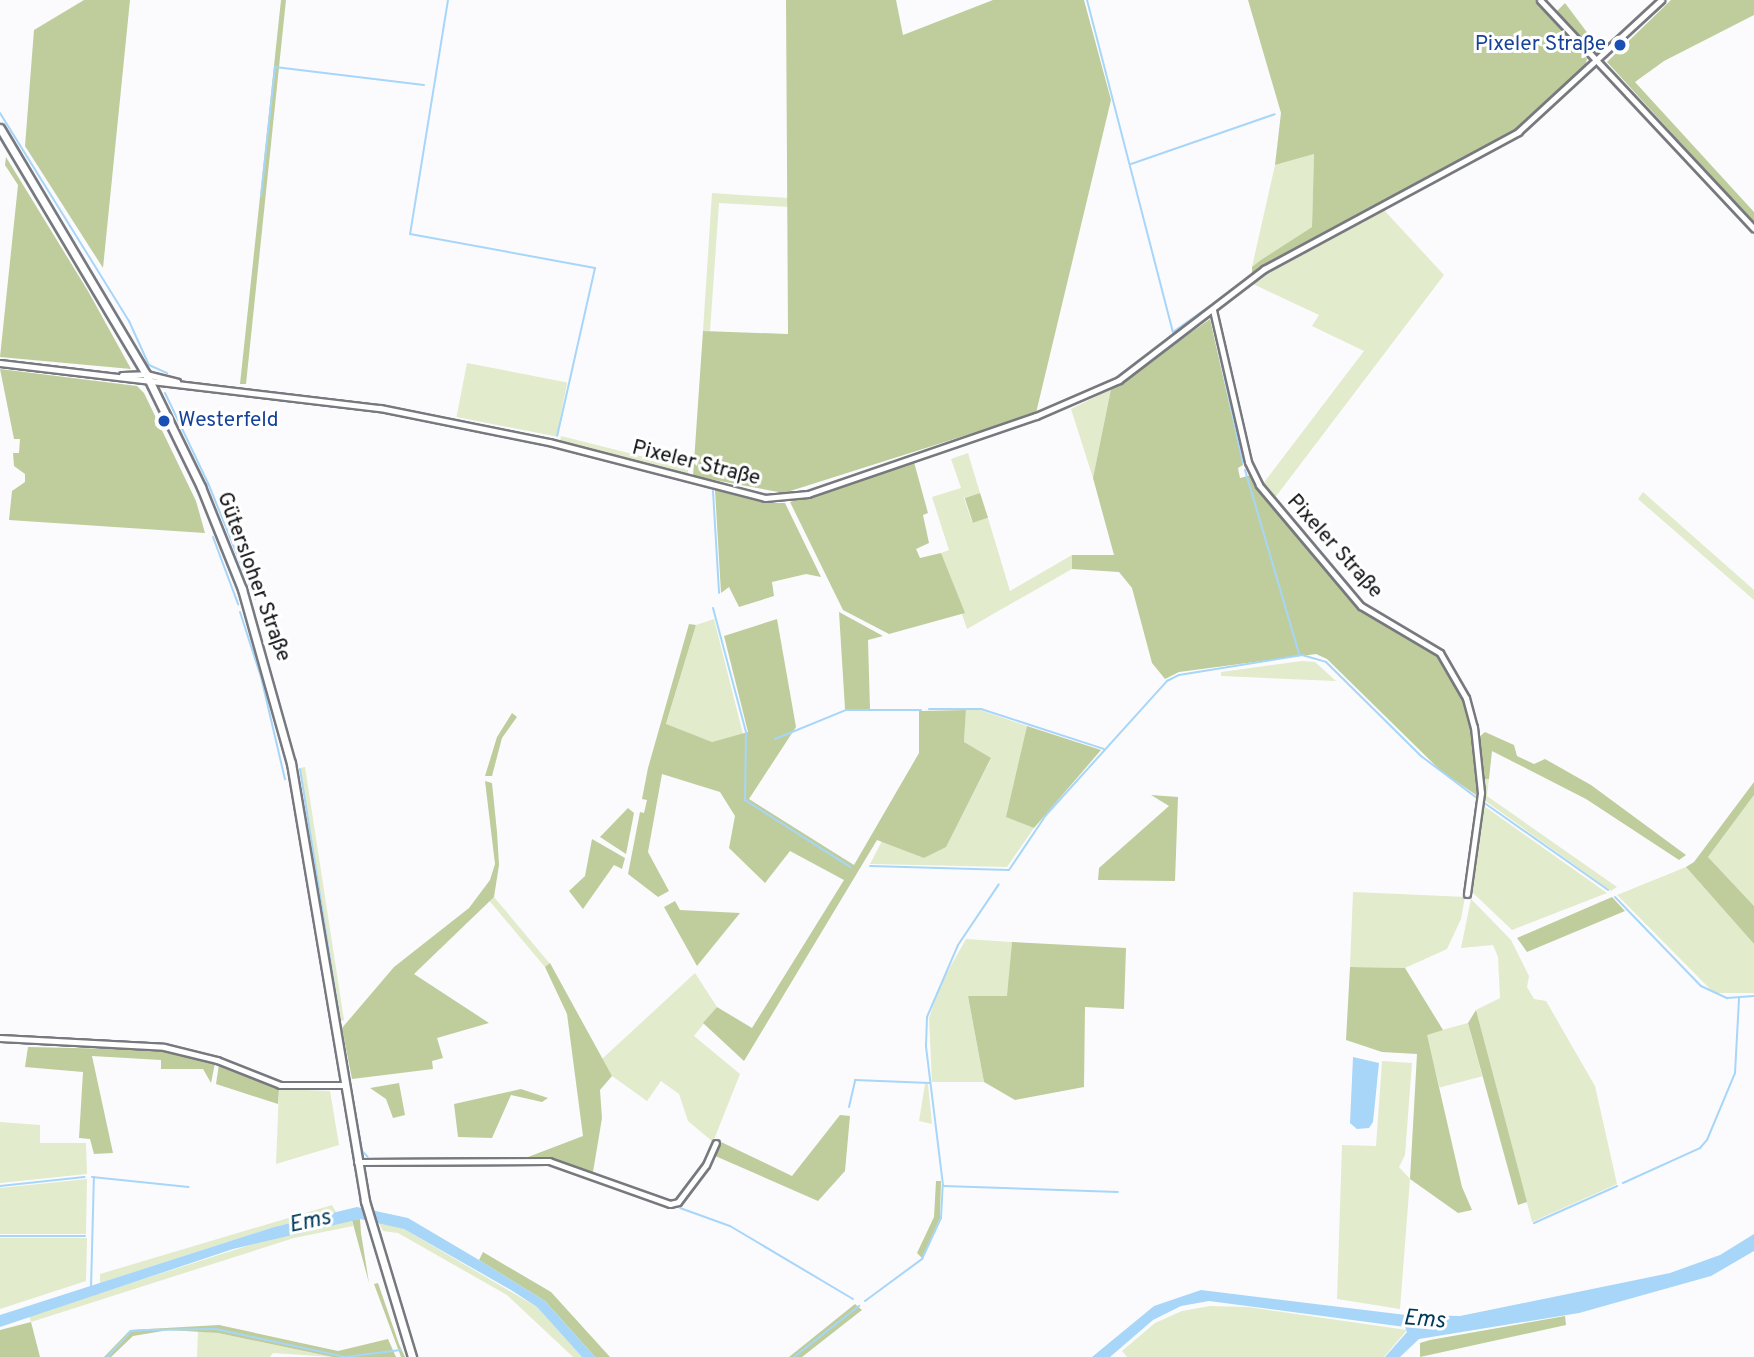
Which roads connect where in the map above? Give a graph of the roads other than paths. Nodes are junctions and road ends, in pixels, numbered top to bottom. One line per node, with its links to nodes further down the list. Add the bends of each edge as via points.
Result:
1 (1540, 0): 3 (street)
2 (1661, 0): 3 (street, Pixeler Straße)
3 (1596, 61): 5 (street); 6 (street, Pixeler Straße, via 1518,132 1264,269)
4 (0, 128): 8 (main road, Gütersloher Straße)
5 (1754, 229)
6 (1213, 310): 11 (street, Pixeler Straße, via 1127,376 1071,402 786,498 765,498 549,442 391,410); 12 (street, Pixeler Straße, via 1248,461 1259,485 1361,606 1427,643 1445,661 1466,698 1481,793)
7 (0, 363): 9 (street)
8 (146, 374): 9 (street); 10 (main road, Gütersloher Straße); 11 (street, Pixeler Straße)
9 (120, 376): 10 (street)
10 (150, 382): 11 (street, Pixeler Straße); 14 (main road, Gütersloher Straße, via 216,522 270,675 294,781)
11 (177, 382)
12 (1467, 894)
13 (0, 1038): 14 (street, via 164,1047 218,1060 280,1085)
14 (343, 1086): 16 (main road, Gütersloher Straße)
15 (716, 1143): 16 (street, via 694,1181 678,1202 670,1204 549,1161)
16 (357, 1162): 17 (main road, Gütersloher Straße, via 386,1283)
17 (412, 1357)

